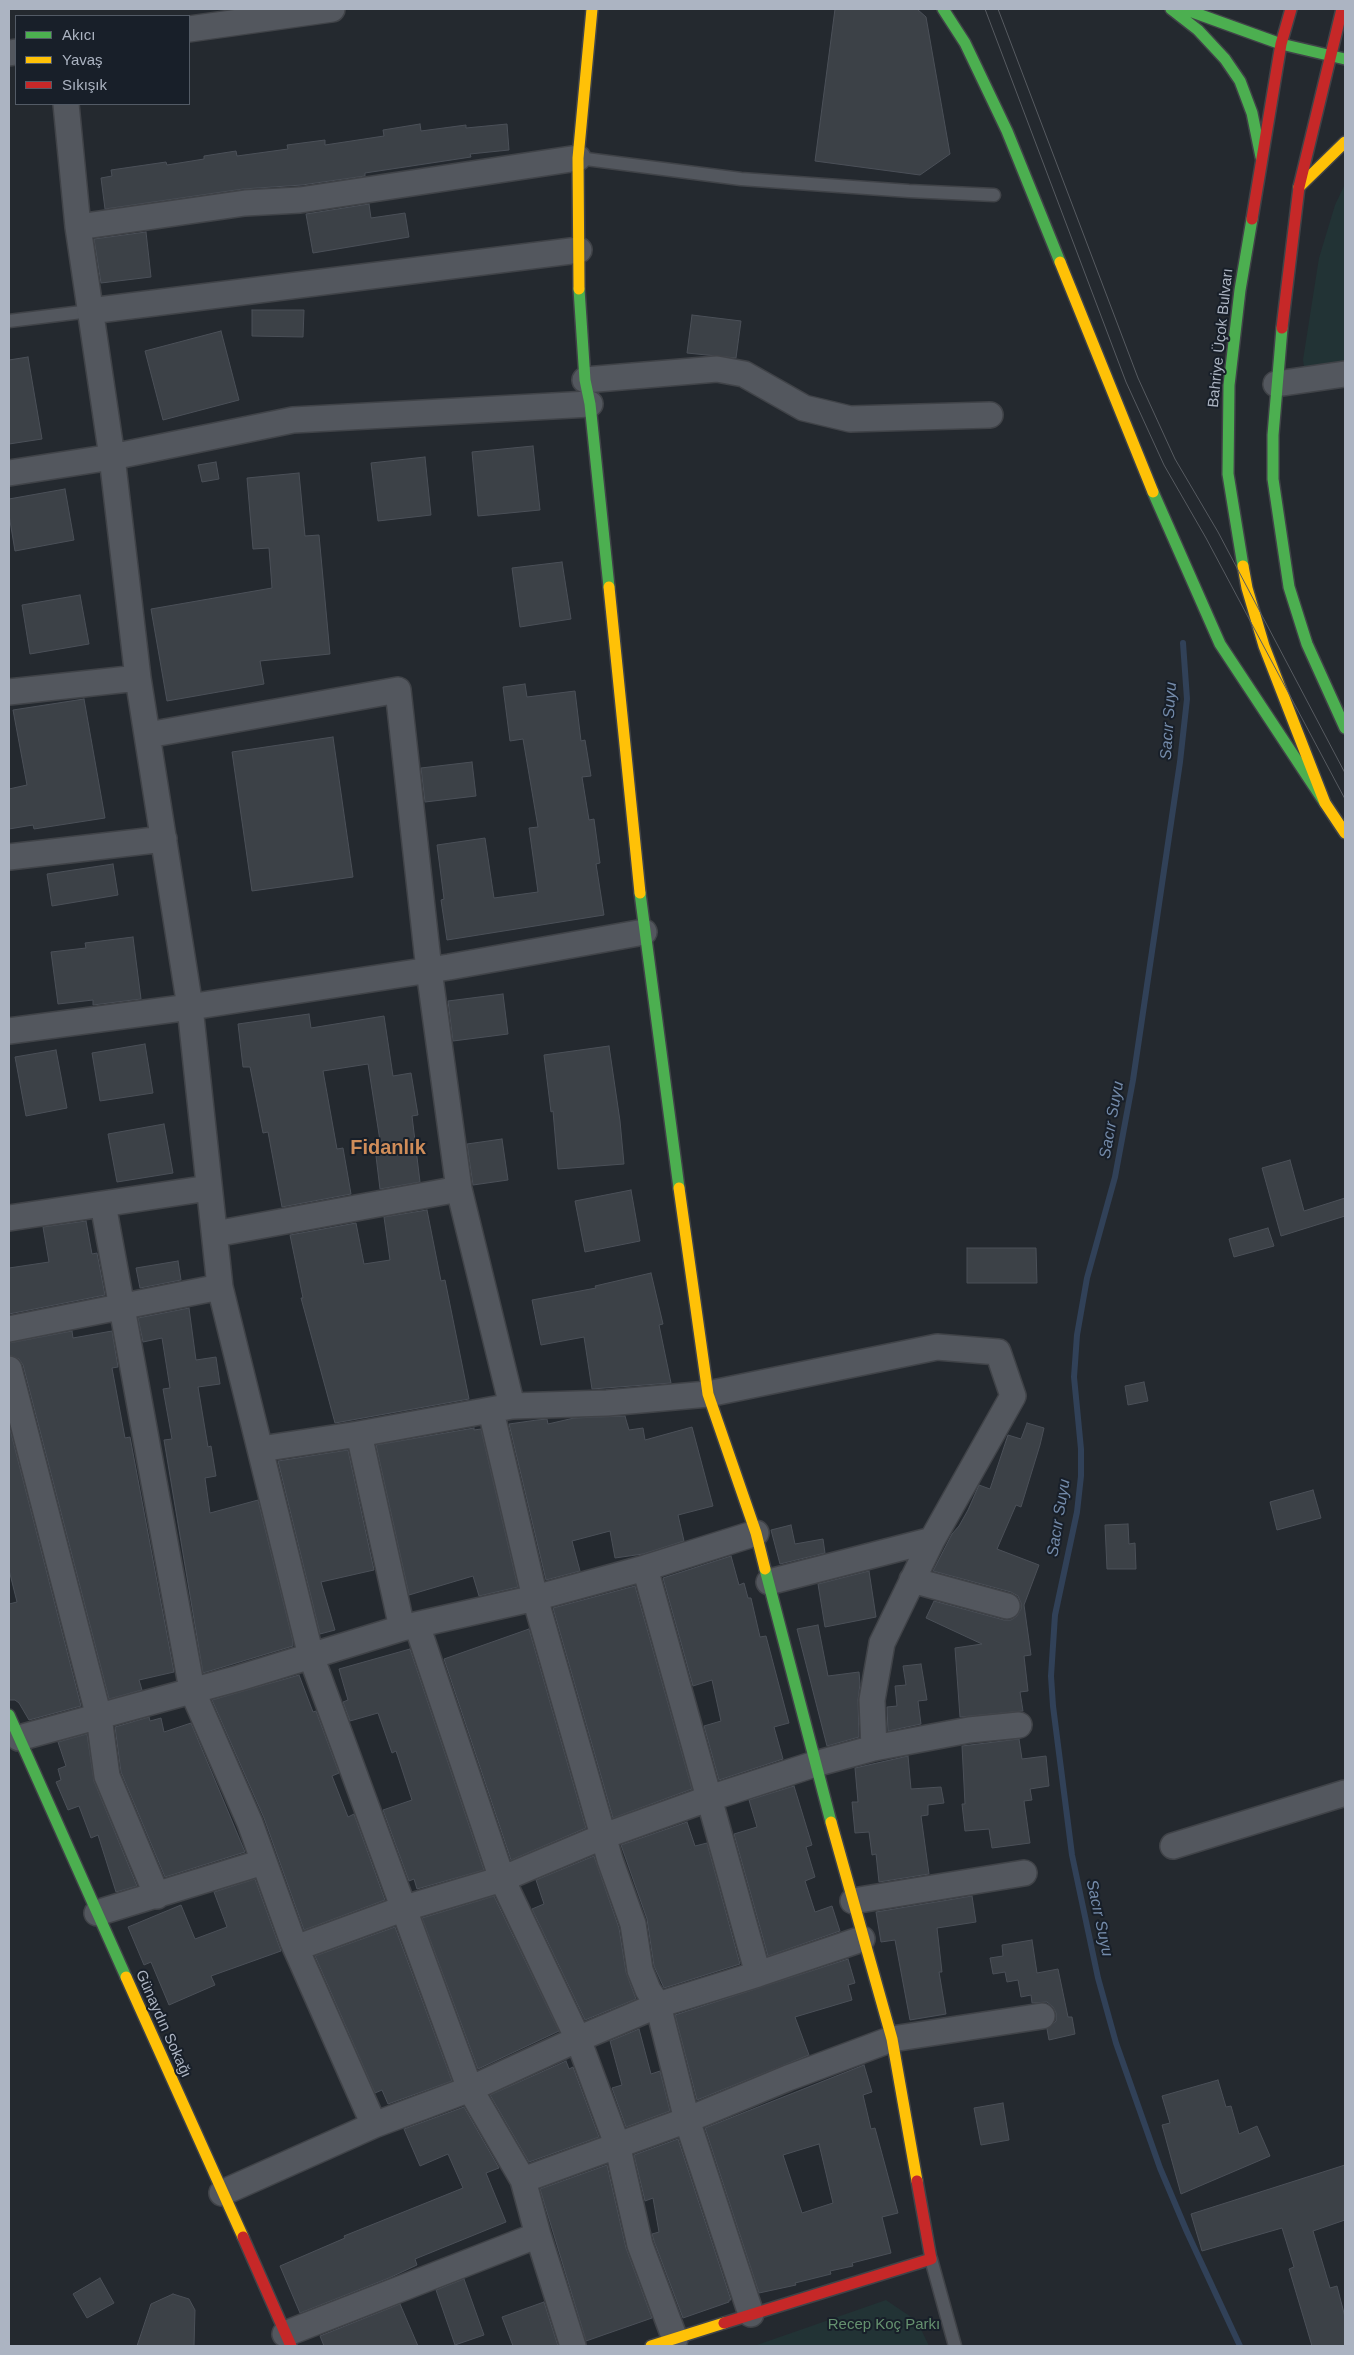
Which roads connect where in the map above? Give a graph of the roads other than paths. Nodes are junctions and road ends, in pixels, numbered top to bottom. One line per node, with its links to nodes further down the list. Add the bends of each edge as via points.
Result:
1 (332, 9): 8 (street)
2 (592, 9): 15 (street)
3 (943, 9): 32 (street, via 965,44 1007,131 1156,500 1220,644)
4 (1171, 9): 14 (street, via 1198,30 1226,60 1240,81 1252,113)
5 (1184, 9): 9 (street)
6 (1290, 9): 9 (street, Bahriye Üçok Bulvarı)
7 (1342, 9): 10 (street)
8 (190, 29)
9 (1281, 44): 10 (street); 14 (street, Bahriye Üçok Bulvarı)
10 (1330, 56): 11 (street); 16 (street)
11 (1345, 60)
12 (66, 105): 18 (street)
13 (1345, 142): 16 (street)
14 (1261, 157): 32 (street, Bahriye Üçok Bulvarı, via 1229,385 1228,474 1247,588 1264,646)
15 (578, 158): 17 (lane, via 740,179); 18 (street, via 300,200 245,203); 19 (street)
16 (1299, 187): 23 (street)
17 (994, 195)
18 (78, 227): 20 (street)
19 (579, 250): 20 (street); 24 (street)
20 (90, 311): 21 (lane); 26 (street)
21 (9, 322)
22 (1345, 374): 23 (street)
23 (1276, 384): 30 (street, via 1273,479 1289,587 1307,644)
24 (587, 392): 25 (street, via 717,369 744,374 804,408 850,419); 26 (street, via 293,420); 36 (street)
25 (990, 415)
26 (112, 457): 27 (street); 28 (street)
27 (9, 473)
28 (138, 678): 29 (street); 31 (street)
29 (9, 692)
30 (1345, 728)
31 (148, 735): 34 (street); 37 (street, via 398,690)
32 (1325, 803): 33 (street, Bahriye Üçok Bulvarı)
33 (1345, 833)
34 (164, 838): 35 (street); 38 (street)
35 (9, 856)
36 (644, 932): 37 (street); 49 (street)
37 (429, 970): 38 (street); 41 (street)
38 (190, 1007): 39 (street); 40 (street)
39 (9, 1031)
40 (209, 1188): 42 (street); 44 (street)
41 (459, 1189): 44 (street); 50 (street)
42 (103, 1204): 43 (street); 46 (street)
43 (9, 1218)
44 (215, 1234): 45 (street)
45 (220, 1287): 46 (street); 52 (street)
46 (121, 1306): 47 (street); 62 (street)
47 (9, 1329)
48 (9, 1369): 64 (street)
49 (708, 1394): 50 (street); 53 (street); 54 (street, via 937,1347 998,1352 1012,1396)
50 (502, 1409): 51 (street); 58 (street)
51 (359, 1434): 52 (street); 60 (street)
52 (261, 1449): 61 (street)
53 (756, 1532): 55 (street); 57 (street)
54 (932, 1540): 56 (street); 57 (street)
55 (645, 1568): 58 (street); 70 (street)
56 (912, 1580): 59 (street); 67 (street, via 882,1643 872,1700)
57 (769, 1582): 68 (street)
58 (535, 1598): 60 (street); 71 (street)
59 (1007, 1606)
60 (410, 1626): 61 (street); 75 (street)
61 (311, 1656): 62 (street); 78 (street)
62 (192, 1690): 64 (street); 73 (street, via 250,1823)
63 (9, 1715): 66 (street, Günaydın Sokağı)
64 (99, 1717): 66 (street); 76 (street, via 107,1776)
65 (1019, 1725): 67 (street, via 968,1730)
66 (19, 1738): 79 (street, Günaydın Sokağı)
67 (874, 1748): 68 (street)
68 (814, 1764): 70 (street); 77 (street)
69 (1345, 1793): 72 (street)
70 (710, 1798): 71 (street); 82 (street)
71 (604, 1836): 75 (street); 83 (street, via 633,1924 640,1970)
72 (1173, 1846)
73 (263, 1862): 76 (street); 81 (street)
74 (1024, 1873): 77 (street)
75 (502, 1879): 78 (street); 85 (street)
76 (157, 1896): 79 (street)
77 (853, 1901): 80 (street)
78 (402, 1909): 81 (street); 87 (street)
79 (97, 1913): 92 (street, Günaydın Sokağı)
80 (862, 1939): 82 (street); 86 (street)
81 (296, 1948): 89 (street)
82 (758, 1974): 83 (street)
83 (658, 2005): 85 (street); 88 (street)
84 (1042, 2016): 86 (street)
85 (578, 2038): 87 (street); 90 (street)
86 (892, 2040): 88 (street); 94 (street)
87 (470, 2089): 89 (street); 91 (street)
88 (687, 2120): 90 (street); 95 (street)
89 (374, 2125): 92 (street)
90 (617, 2144): 91 (street); 96 (street, via 640,2245)
91 (523, 2180): 93 (street)
92 (222, 2193): 97 (street, Günaydın Sokağı)
93 (538, 2234): 97 (street); 98 (street)
94 (931, 2259): 95 (street); 100 (lane)
95 (752, 2314): 96 (street)
96 (675, 2339): 99 (street)
97 (288, 2340)
98 (573, 2346)
99 (651, 2346)
100 (955, 2346)

